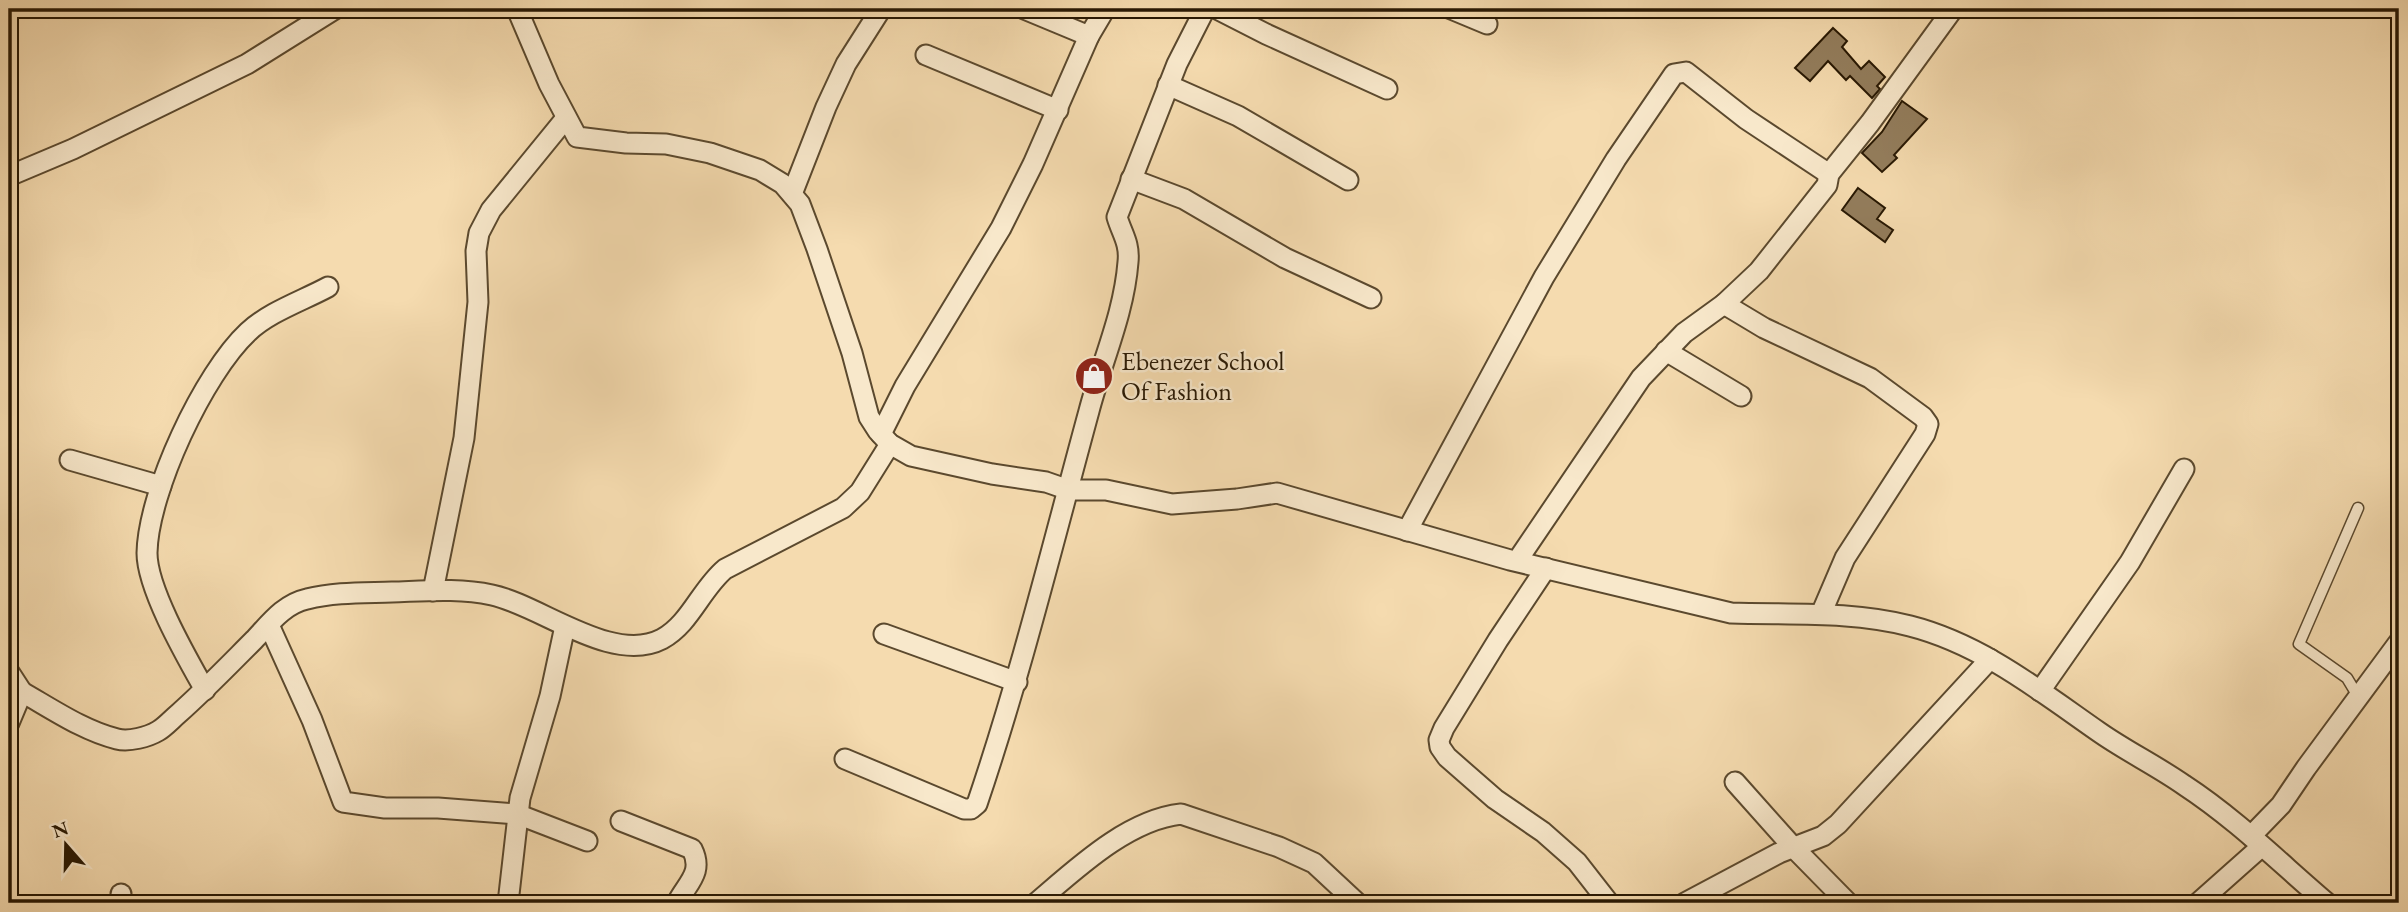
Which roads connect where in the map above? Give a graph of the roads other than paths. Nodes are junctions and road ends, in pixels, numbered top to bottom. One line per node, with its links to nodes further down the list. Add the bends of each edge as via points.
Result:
1 (335, 9): 18 (street, via 247,64)
2 (517, 9): 16 (street)
3 (881, 9): 21 (street, via 846,64)
4 (1024, 9): 11 (street)
5 (1105, 9): 11 (street)
6 (1205, 9): 13 (street)
7 (1217, 9): 14 (street)
8 (1451, 9): 10 (street)
9 (1953, 9): 17 (street)
10 (1488, 24)
11 (1089, 36): 15 (street)
12 (926, 55): 15 (street)
13 (1168, 85): 19 (street); 20 (street, via 1238,116)
14 (1387, 89)
15 (1058, 110): 27 (street, via 1001,228 905,386)
16 (566, 118): 21 (street, via 577,137 666,144 710,153 760,170); 36 (street, via 491,210 479,233 478,302 464,438)
17 (1829, 174): 24 (street, via 1827,185 1792,232); 33 (street, via 1686,72 1674,74 1544,277)
18 (9, 176)
19 (1130, 179): 23 (street, via 1184,199 1285,258); 31 (street, via 1117,217 1128,242 1125,289)
20 (1348, 180)
21 (792, 194): 27 (street, via 817,249 869,417)
22 (328, 288): 30 (street, via 261,321 247,333 218,369)
23 (1371, 298)
24 (1724, 304): 25 (street); 37 (street, via 1870,379 1928,424 1845,558)
25 (1666, 351): 26 (street); 34 (street, via 1633,389)
26 (1741, 397)
27 (886, 439): 31 (street, via 911,456); 39 (street, via 860,492 843,508 725,569 684,620 661,640 612,642)
28 (71, 460): 30 (street)
29 (2185, 469): 46 (street, via 2130,562)
30 (161, 486): 45 (street, via 147,554 174,632)
31 (1069, 490): 33 (street, via 1106,490 1172,504 1277,493); 44 (street)
32 (2358, 508): 48 (lane, via 2299,643 2347,678)
33 (1407, 531): 34 (street)
34 (1517, 561): 35 (street)
35 (1546, 568): 37 (street, via 1731,613); 61 (street, via 1444,728 1440,747 1495,799 1577,862)
36 (433, 591): 38 (street, via 305,599 280,612); 39 (street, via 494,595)
37 (1821, 614): 42 (street, via 1911,626 1953,639)
38 (269, 625): 45 (street); 52 (street, via 343,802)
39 (565, 626): 52 (street)
40 (884, 635): 44 (street)
41 (2399, 642): 48 (street)
42 (1990, 659): 46 (street); 56 (street, via 1838,824 1823,836)
43 (9, 672): 47 (street)
44 (1017, 682): 50 (street, via 977,804 971,809)
45 (205, 690): 47 (street, via 158,731 120,740 97,733)
46 (2040, 691): 55 (street, via 2185,785)
47 (23, 692): 49 (street)
48 (2359, 699): 55 (street)
49 (9, 723)
50 (845, 759)
51 (1735, 782): 56 (street)
52 (517, 814): 54 (street); 57 (street)
53 (621, 821): 58 (street, via 692,849 697,860 695,874)
54 (587, 841)
55 (2256, 841): 64 (street); 65 (street)
56 (1793, 847): 62 (street); 63 (street)
57 (508, 903)
58 (677, 903)
59 (1036, 903): 60 (street, via 1114,842 1151,822 1181,814 1314,863)
60 (1356, 903)
61 (1609, 903)
62 (1685, 903)
63 (1848, 903)
64 (2198, 903)
65 (2327, 903)

